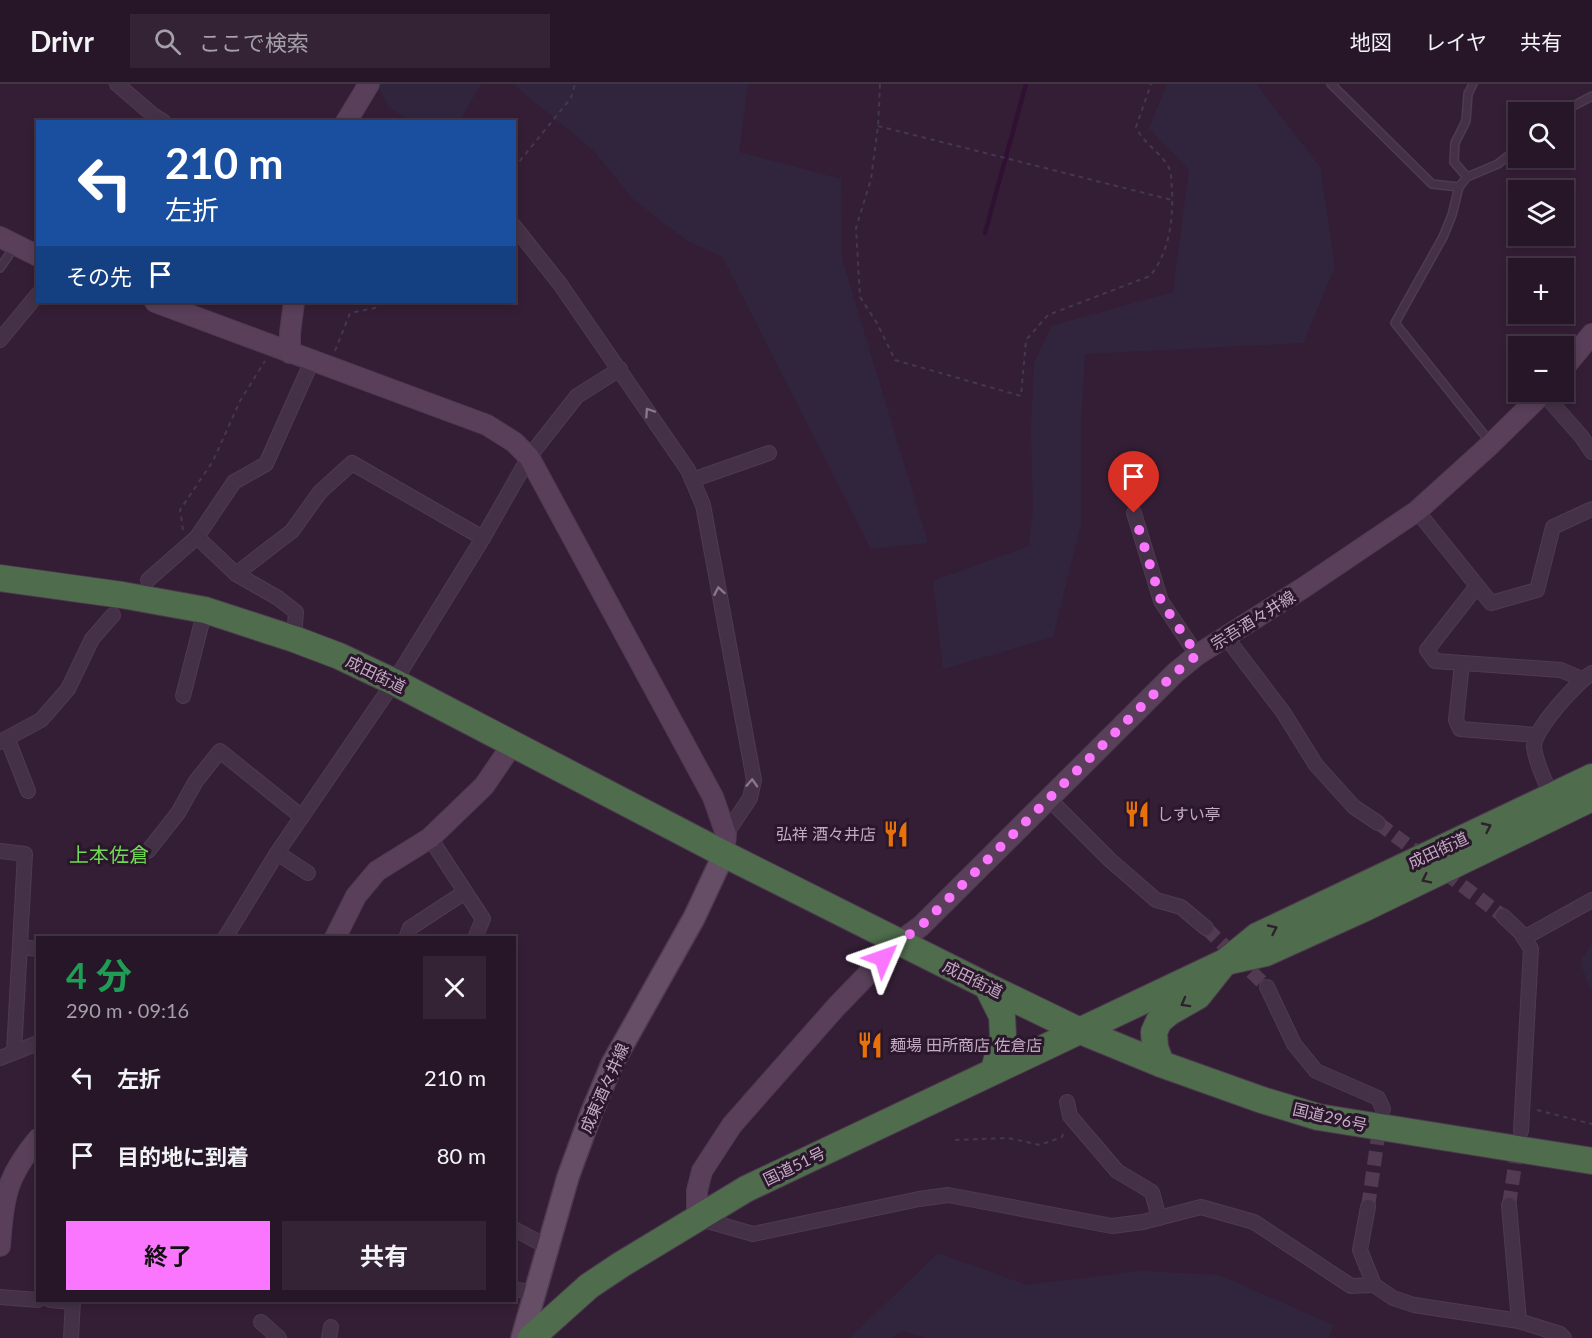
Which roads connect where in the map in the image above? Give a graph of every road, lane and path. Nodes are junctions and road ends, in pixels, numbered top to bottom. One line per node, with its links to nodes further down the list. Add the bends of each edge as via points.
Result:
1 (117, 84): 10 (street)
2 (369, 84): 11 (street)
3 (575, 84): 14 (path, via 571,98)
4 (880, 84): 12 (path)
5 (1151, 84): 17 (path, via 1136,127 1140,137 1168,166)
6 (1331, 84): 16 (lane, via 1432,184)
7 (1473, 84): 15 (lane, via 1468,94 1466,121 1455,143 1454,162)
8 (1592, 96): 9 (lane)
9 (1574, 106)
10 (161, 120)
11 (347, 120)
12 (878, 126): 17 (path); 17 (path, via 871,179 856,228 860,297 895,360 1021,396 1026,340 1048,315 1150,276 1165,249)
13 (1508, 156): 15 (lane)
14 (516, 166)
15 (1467, 177): 16 (lane)
16 (1459, 187): 34 (lane, via 1443,237 1395,323)
17 (1172, 200)
18 (516, 229): 31 (street)
19 (7, 242): 20 (street); 21 (lane)
20 (36, 255)
21 (0, 268)
22 (36, 296): 27 (street)
23 (158, 303): 28 (street)
24 (294, 303): 28 (street, via 290,333)
25 (382, 303): 30 (path, via 351,313)
26 (1592, 334): 29 (street)
27 (0, 340)
28 (282, 350): 30 (street); 44 (path, via 240,401 213,461 180,510)
29 (1574, 356)
30 (320, 364): 37 (street, via 487,426); 42 (street, via 266,464 234,482)
31 (620, 369): 37 (street, via 577,396); 38 (street, one-way to 31)
32 (1533, 402): 34 (street, 宗吾酒々井線)
33 (1552, 402): 35 (street)
34 (1491, 444): 40 (street, 宗吾酒々井線)
35 (1592, 452)
36 (769, 453): 38 (street)
37 (530, 457): 43 (street); 69 (street, via 713,797)
38 (692, 480): 69 (street, one-way to 38, via 750,798 754,780 703,505)
39 (1592, 509): 48 (street, via 1553,527 1537,590 1491,603)
40 (1417, 511): 48 (street); 51 (street, 宗吾酒々井線)
41 (1134, 513): 53 (street, via 1161,601)
42 (197, 537): 44 (street); 45 (street)
43 (483, 538): 45 (street, via 352,463 320,492 292,531); 56 (street)
44 (186, 548): 47 (street)
45 (236, 574): 52 (street, via 296,612)
46 (0, 578): 49 (highway, 成田街道)
47 (148, 580)
48 (1478, 586): 54 (street, via 1426,650 1435,661)
49 (205, 610): 52 (highway, 成田街道); 57 (street)
50 (113, 615): 59 (street, via 92,639 68,688 41,720)
51 (1226, 637): 53 (street, 宗吾酒々井線); 67 (street, via 1317,765 1354,807)
52 (294, 639): 56 (highway, 成田街道)
53 (1197, 655): 65 (street, 宗吾酒々井線)
54 (1462, 664): 55 (street, via 1561,670); 58 (street, via 1456,720 1460,729)
55 (1587, 676): 58 (street, via 1554,710)
56 (394, 682): 60 (highway, 成田街道); 66 (street)
57 (183, 696)
58 (1537, 735): 63 (street, via 1534,745)
59 (4, 741): 62 (street)
60 (512, 745): 68 (street, via 484,786); 69 (highway, 成田街道)
61 (1592, 777): 63 (highway, 成田街道)
62 (28, 791)
63 (1552, 796): 86 (highway, 成田街道, one-way to 63, via 1257,936)
64 (1592, 798): 86 (highway, 成田街道, one-way to 86, via 1277,948)
65 (1049, 799): 77 (street, via 1156,900 1182,907); 83 (street, 宗吾酒々井線, via 921,926)
66 (302, 817): 71 (street, via 220,751); 72 (street)
67 (1378, 823)
68 (430, 838): 74 (street); 79 (street, via 377,871 356,896)
69 (725, 844): 83 (highway, 成田街道); 110 (main road, 成東酒々井線, via 694,918 612,1064 568,1177)
70 (0, 851): 84 (street, via 26,854)
71 (148, 851)
72 (277, 853): 73 (street); 78 (street)
73 (308, 873)
74 (465, 891): 80 (street, via 410,928); 81 (street, via 483,919)
75 (1592, 900): 82 (street)
76 (1503, 916): 82 (street)
77 (1206, 928)
78 (226, 936)
79 (336, 936)
80 (407, 936)
81 (476, 936)
82 (1524, 938): 96 (street, via 1532,949)
83 (899, 942): 87 (highway, 成田街道); 106 (street, 宗吾酒々井線, via 732,1125 702,1171)
84 (20, 947): 85 (street); 91 (street)
85 (36, 949)
86 (1225, 962): 89 (highway, 成田街道); 93 (highway, one-way to 93, via 1198,996 1159,1021 1154,1032)
87 (987, 986): 89 (highway, 成田街道); 94 (highway, via 1002,1016 1003,1036)
88 (1267, 987): 97 (street, via 1294,1044 1316,1071 1378,1098)
89 (1078, 1030): 93 (highway, 国道296号); 94 (highway, 国道51号)
90 (36, 1044): 91 (street)
91 (14, 1052): 92 (street)
92 (0, 1058)
93 (1161, 1064): 103 (highway, 国道296号, via 1318,1117)
94 (994, 1070): 106 (highway, 国道51号, via 746,1189)
95 (1067, 1102): 98 (street)
96 (1522, 1107): 99 (path); 100 (street)
97 (1383, 1109)
98 (1070, 1116): 101 (path, via 1062,1137 1040,1145 1008,1138); 107 (street, via 1117,1171 1152,1192)
99 (1592, 1124)
100 (1521, 1131)
101 (956, 1140)
102 (36, 1142): 109 (street, via 17,1166 6,1192)
103 (1592, 1161)
104 (1509, 1205): 116 (street)
105 (1368, 1207): 111 (street, via 1360,1250)
106 (697, 1218): 107 (street, via 753,1234 948,1195 1112,1226); 121 (highway, 国道51号, via 589,1286)
107 (1160, 1218): 111 (street, via 1201,1207 1254,1222 1351,1286)
108 (516, 1230): 110 (street)
109 (0, 1246)
110 (548, 1247): 112 (main road, 成東酒々井線)
111 (1374, 1285): 116 (street, via 1393,1298 1414,1305)
112 (525, 1291): 120 (main road, 成東酒々井線)
113 (0, 1298): 114 (street)
114 (36, 1300)
115 (73, 1302): 118 (street)
116 (1519, 1321): 122 (street)
117 (261, 1322): 119 (street)
118 (71, 1338)
119 (279, 1338)
120 (522, 1338)
121 (531, 1338)
122 (1564, 1338)

